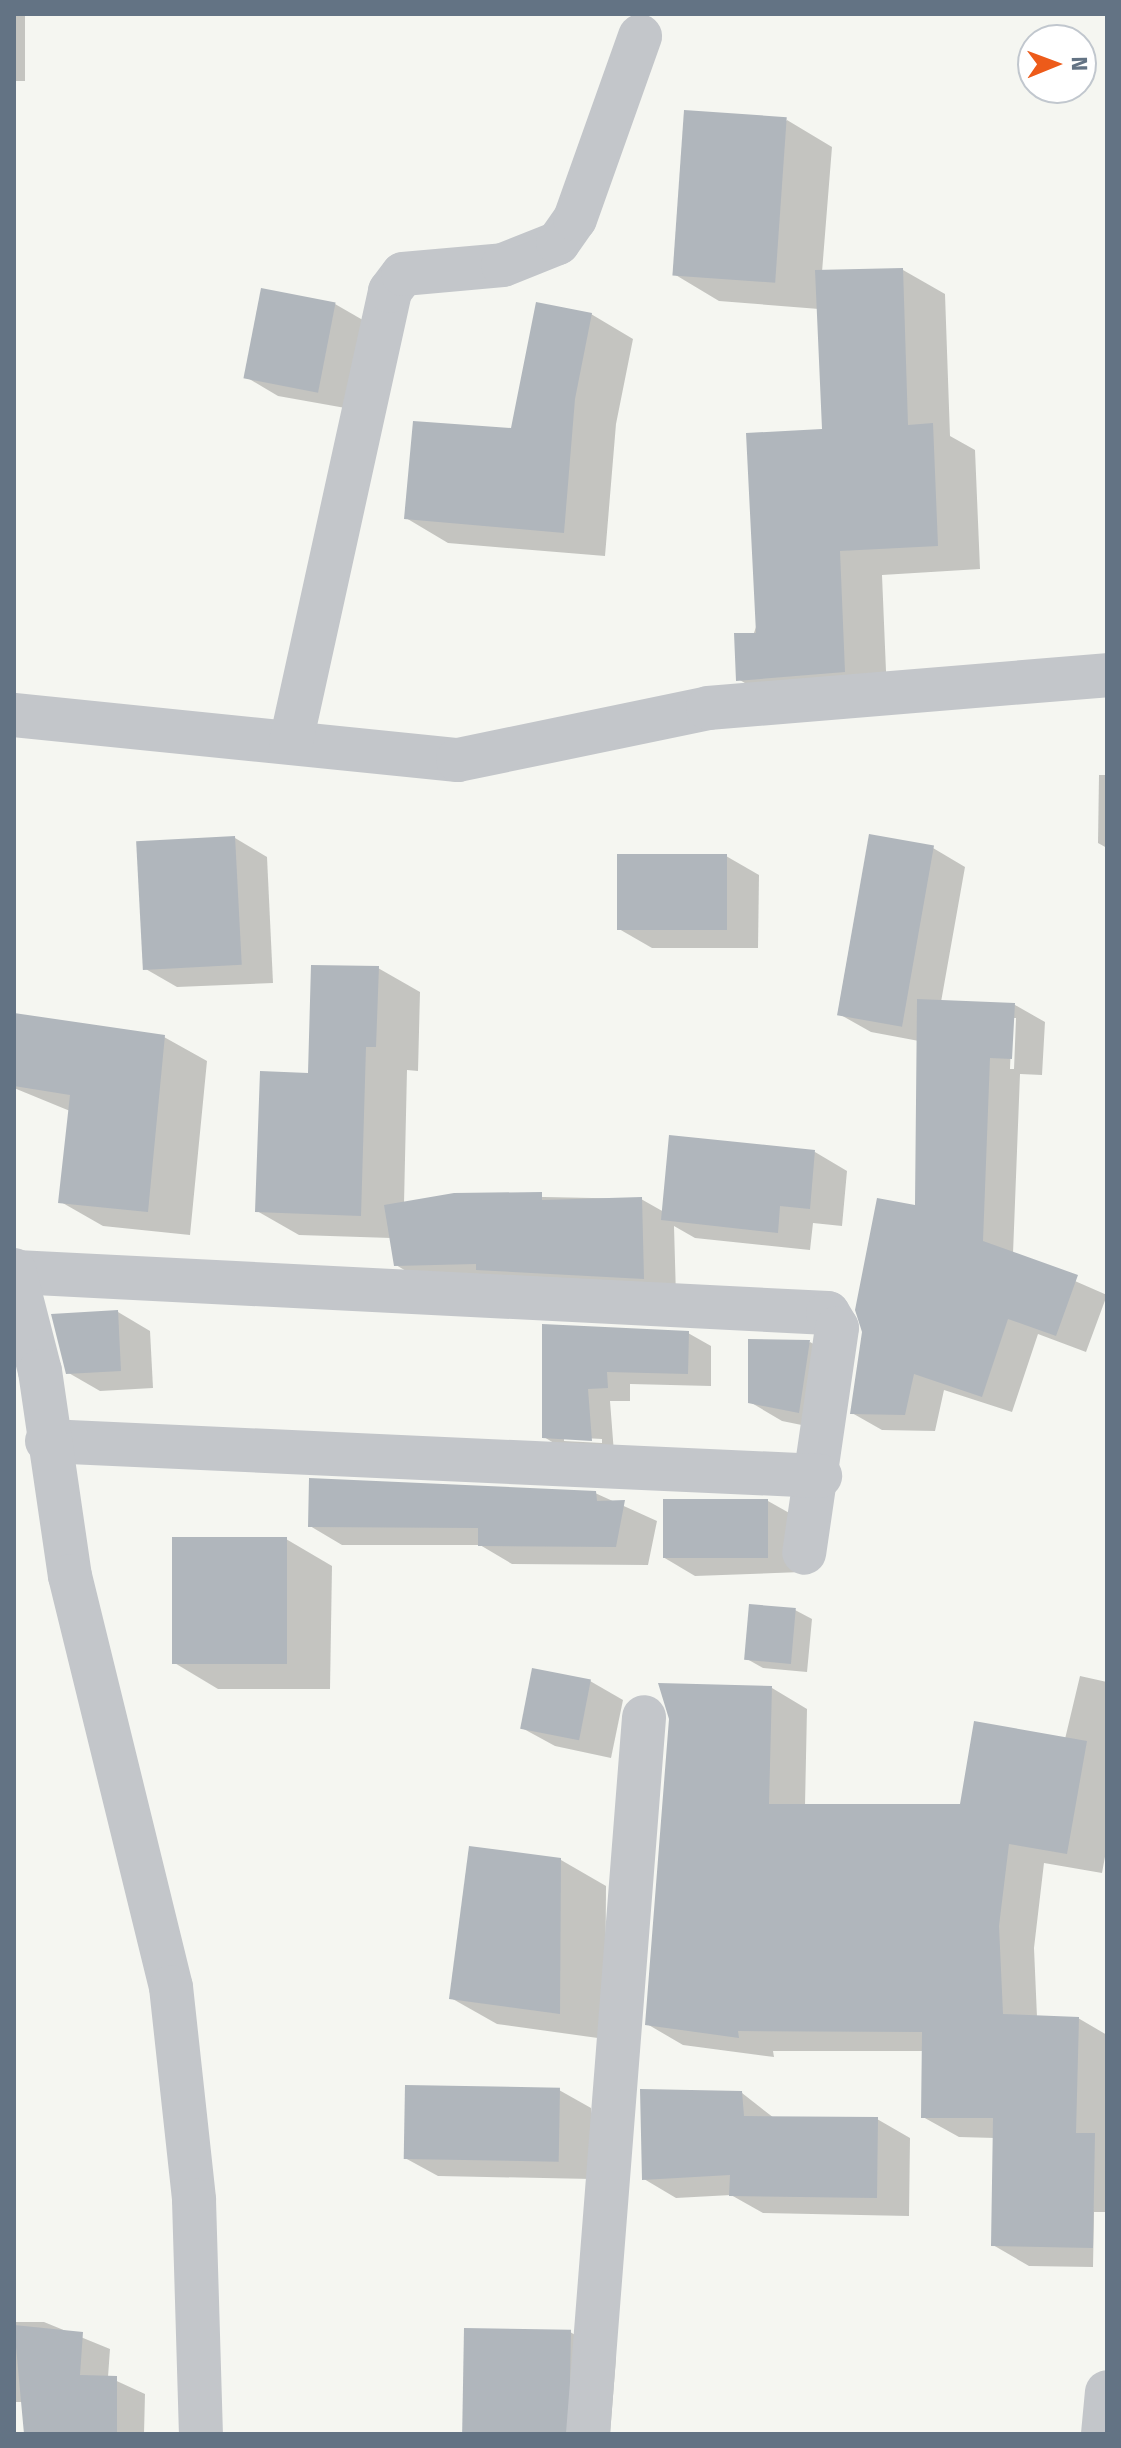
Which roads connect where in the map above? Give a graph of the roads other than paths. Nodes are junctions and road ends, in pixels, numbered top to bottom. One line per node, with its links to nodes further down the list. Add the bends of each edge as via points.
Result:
1 (640, 36): 4 (street, via 575,219 558,243 503,265 403,274 390,291)
2 (1107, 675): 4 (street, via 708,708 458,760)
3 (14, 715): 4 (street)
4 (291, 742)
5 (15, 1271): 6 (street, via 40,1371); 7 (street, via 828,1313 837,1328)
6 (47, 1441): 7 (street); 11 (street, via 70,1576 171,1987 194,2200)
7 (820, 1476): 8 (street)
8 (804, 1553)
9 (644, 1717): 12 (street)
10 (1107, 2392): 13 (street)
11 (201, 2434)
12 (588, 2434)
13 (1103, 2434)

